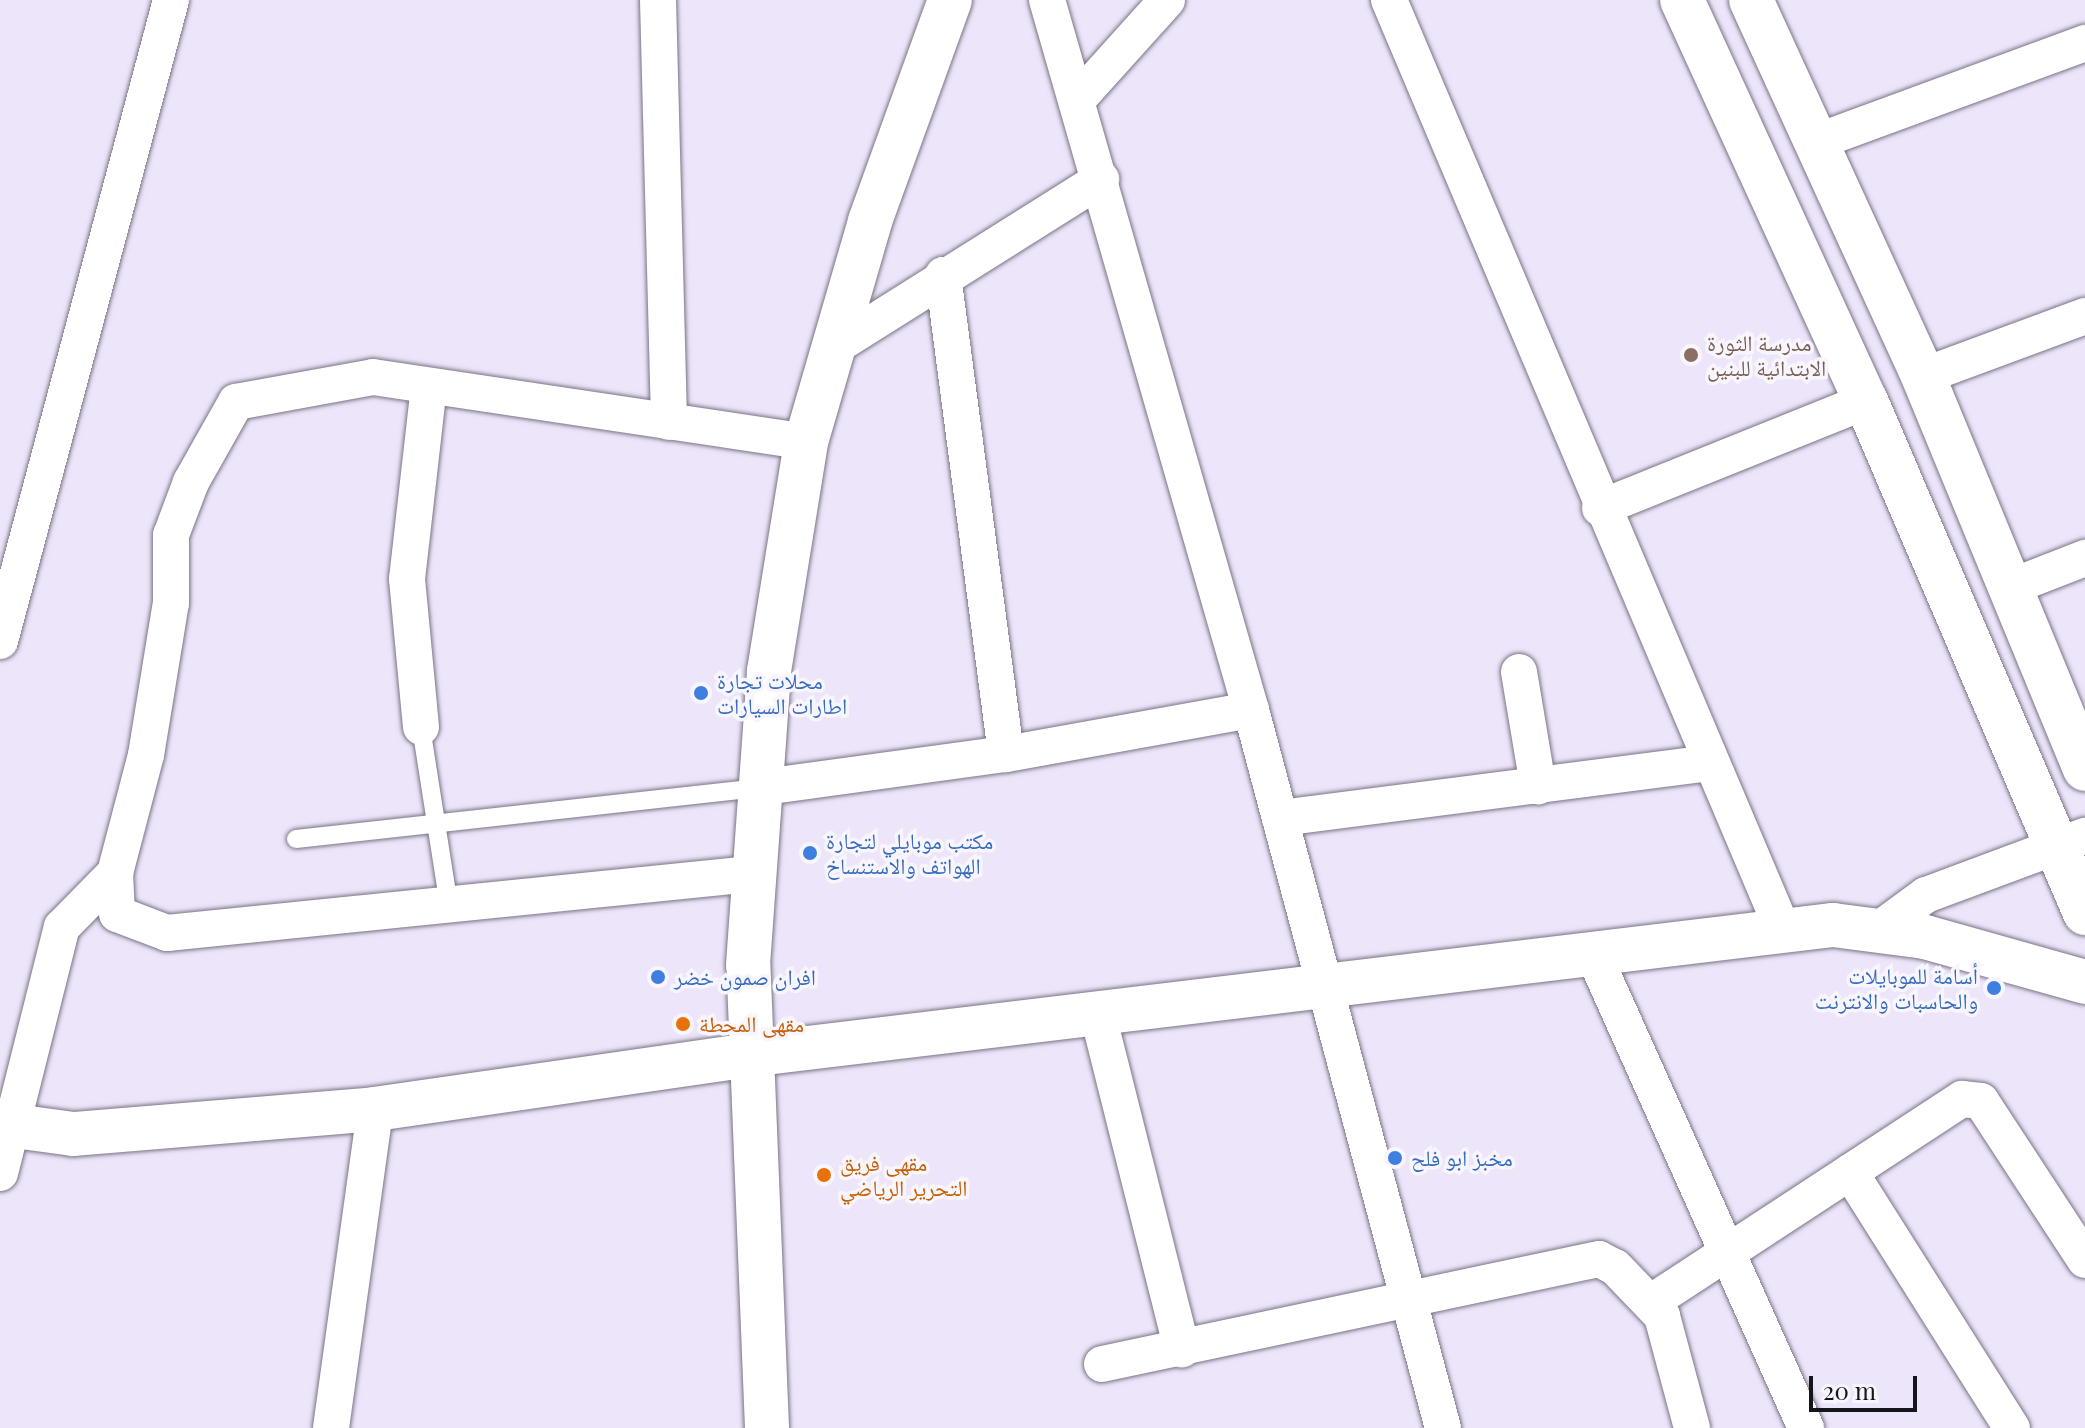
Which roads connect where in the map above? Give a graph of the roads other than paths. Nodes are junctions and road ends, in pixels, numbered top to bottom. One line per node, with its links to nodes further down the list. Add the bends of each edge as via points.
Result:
1 (171, 0): 24 (street)
2 (658, 0): 19 (street)
3 (950, 0): 15 (street, via 870,221)
4 (1047, 0): 10 (street)
5 (1167, 0): 10 (street)
6 (1389, 0): 21 (street)
7 (1682, 0): 18 (street)
8 (1751, 0): 11 (street)
9 (2085, 43): 11 (street)
10 (1078, 99): 12 (street)
11 (1816, 142): 16 (street)
12 (1101, 179): 13 (street); 26 (street)
13 (943, 275): 15 (street); 28 (street)
14 (2085, 316): 16 (street)
15 (833, 348): 20 (street)
16 (1923, 376): 23 (street)
17 (429, 386): 19 (street); 27 (street, via 407,579); 37 (street, via 373,377 236,402 191,482 171,535 171,603 149,740)
18 (1866, 401): 21 (street); 36 (street)
19 (669, 422): 20 (street)
20 (806, 442): 32 (street, via 769,671)
21 (1600, 508): 29 (street)
22 (2085, 558): 23 (street)
23 (2008, 588): 30 (street)
24 (0, 641)
25 (1519, 672): 31 (street)
26 (1251, 710): 28 (street); 33 (street)
27 (421, 727): 34 (lane)
28 (1006, 754): 32 (street)
29 (1710, 763): 31 (street); 41 (street)
30 (2085, 769)
31 (1538, 786): 33 (street)
32 (757, 788): 34 (lane); 38 (street)
33 (1280, 818): 45 (street)
34 (436, 825): 35 (lane); 39 (lane)
35 (296, 839)
36 (2070, 842): 40 (street); 42 (street, via 1926,895)
37 (115, 873): 39 (street, via 117,914 167,933); 49 (street, via 62,927)
38 (751, 874): 39 (street); 47 (street)
39 (449, 906)
40 (2085, 913)
41 (1782, 928): 42 (street); 43 (street)
42 (1881, 928): 44 (street)
43 (1592, 951): 45 (street); 52 (street)
44 (2085, 982)
45 (1324, 984): 46 (street); 54 (street)
46 (1097, 1011): 47 (street); 56 (street)
47 (749, 1055): 48 (street); 59 (street)
48 (375, 1109): 49 (street, via 73,1134); 58 (street)
49 (6, 1125): 51 (street)
50 (1850, 1172): 52 (street); 53 (street, via 1962,1099 1981,1101); 63 (street)
51 (0, 1173)
52 (1726, 1253): 55 (street); 62 (street)
53 (2085, 1260)
54 (1410, 1303): 55 (street, via 1599,1259 1615,1267); 56 (street); 60 (street)
55 (1650, 1303): 61 (street, via 1670,1334)
56 (1182, 1349): 57 (street)
57 (1102, 1364)
58 (331, 1428)
59 (767, 1428)
60 (1443, 1428)
61 (1692, 1428)
62 (1806, 1428)
63 (2012, 1428)

